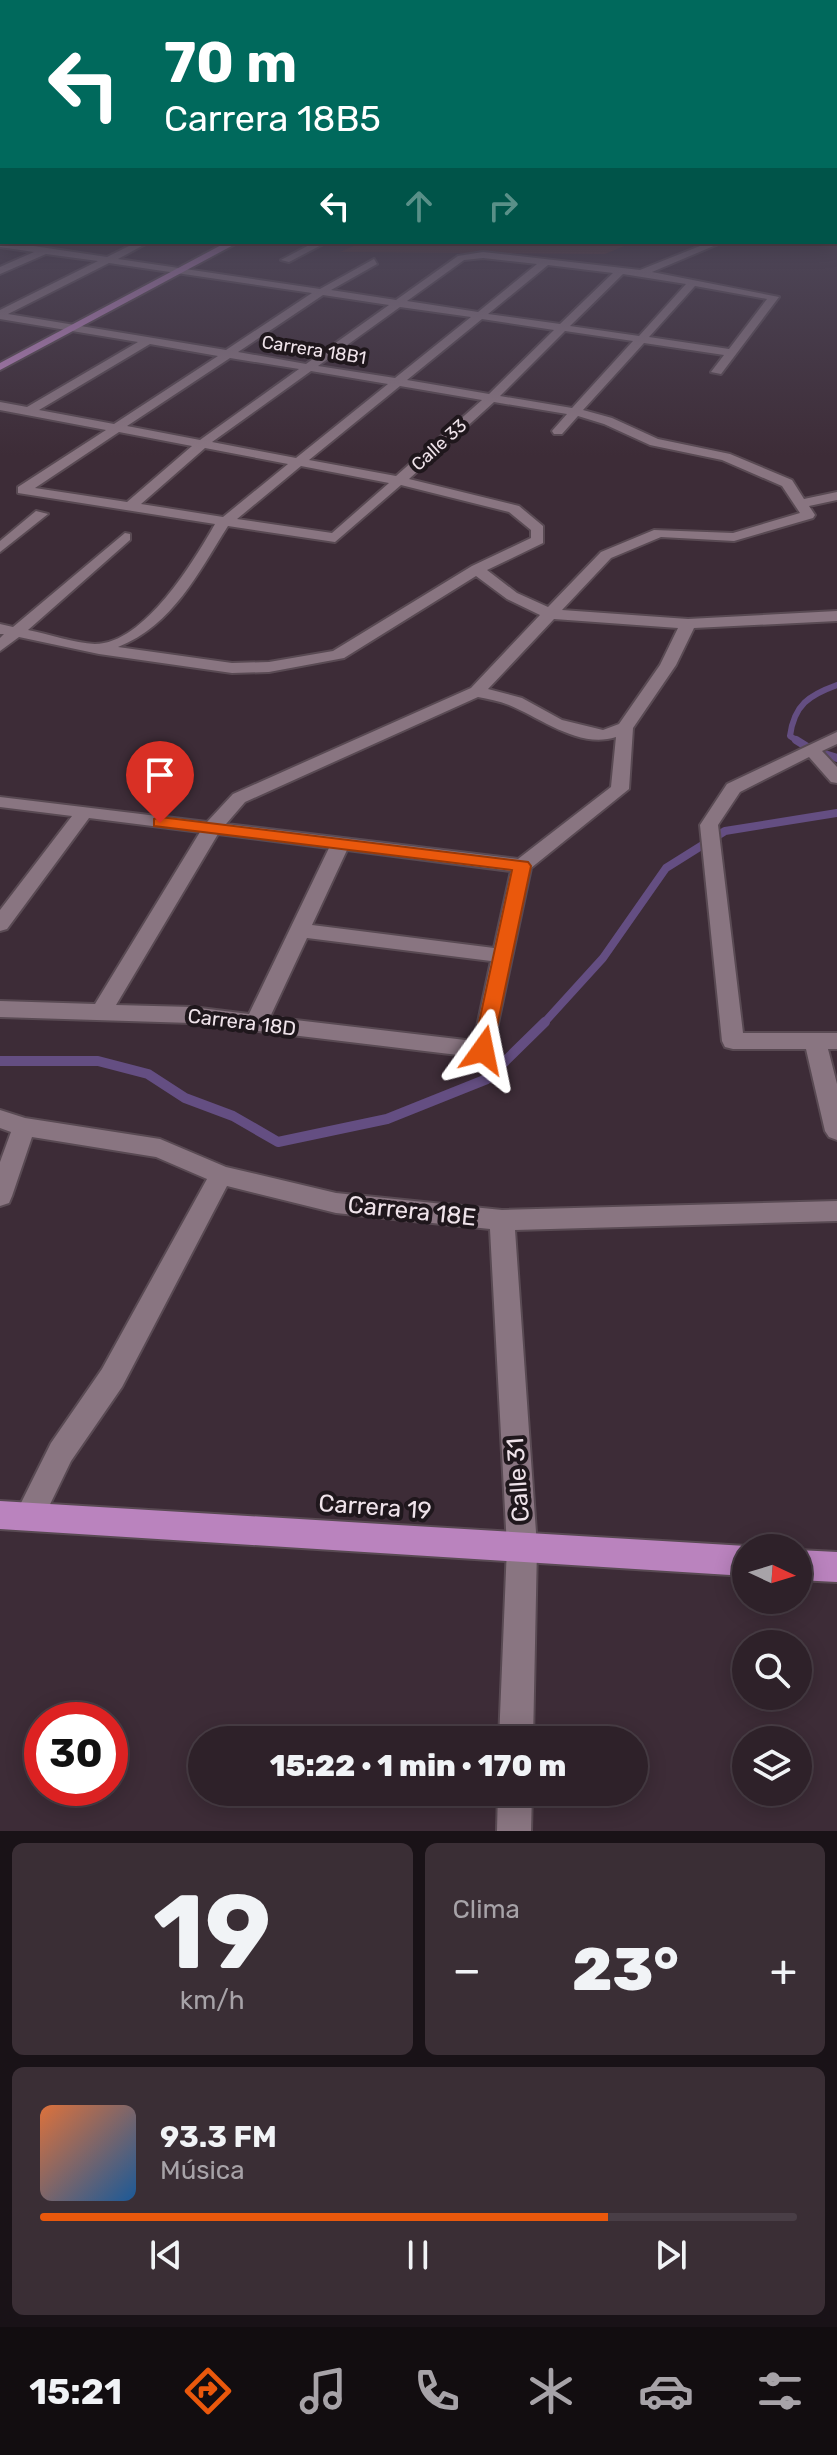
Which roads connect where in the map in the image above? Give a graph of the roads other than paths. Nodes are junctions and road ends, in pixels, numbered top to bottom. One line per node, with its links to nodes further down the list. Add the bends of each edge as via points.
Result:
1 (58, 285): 12 (street)
2 (152, 285): 14 (main road)
3 (277, 285): 10 (street)
4 (333, 285): 10 (street)
5 (421, 285): 11 (street)
6 (517, 285): 13 (street)
7 (606, 285): 15 (street, Calle 33)
8 (690, 285): 16 (street)
9 (716, 285): 18 (street, via 774,297)
10 (321, 292): 11 (street); 19 (street)
11 (395, 303): 13 (street); 21 (street)
12 (0, 315): 14 (street, Carrera 18B1)
13 (480, 316): 15 (street); 23 (street)
14 (71, 328): 17 (street, Carrera 18B1); 20 (main road)
15 (563, 328): 16 (street); 24 (street, Calle 33)
16 (642, 340): 18 (street); 27 (street)
17 (148, 341): 19 (street, Carrera 18B1); 26 (street)
18 (733, 353): 22 (street)
19 (227, 354): 21 (street, Carrera 18B1); 28 (street)
20 (0, 367)
21 (309, 368): 23 (street, Carrera 18B1); 30 (street)
22 (717, 372)
23 (398, 382): 24 (street, Carrera 18B1); 31 (street)
24 (491, 398): 27 (street, Carrera 18B1); 32 (street, Calle 33)
25 (0, 406): 26 (street)
26 (29, 411): 28 (street)
27 (576, 412): 29 (street); 34 (street, Carrera 18B1, via 654,442 726,457 787,483)
28 (116, 426): 30 (street); 35 (street, Calle 33, via 23,490)
29 (558, 431)
30 (203, 443): 31 (street); 35 (street)
31 (300, 461): 32 (street); 37 (street)
32 (400, 480): 37 (street, Calle 33, via 335,538); 40 (street, via 514,509 538,529 538,540)
33 (837, 496): 34 (street)
34 (802, 504): 41 (street, via 808,515 734,537 659,533 606,555)
35 (128, 508): 37 (street, Calle 33)
36 (41, 514): 39 (street)
37 (222, 524): 46 (street, via 174,597 139,631)
38 (125, 537): 44 (street)
39 (0, 548)
40 (477, 569): 41 (street, via 512,596); 46 (street, via 338,655 232,668)
41 (550, 614): 43 (street); 47 (street)
42 (837, 616): 43 (street)
43 (688, 624): 48 (street, via 668,665)
44 (8, 631): 45 (street); 46 (street)
45 (0, 646)
46 (99, 649)
47 (477, 691): 48 (street, via 516,702 556,724 604,735); 54 (street, via 239,798)
48 (625, 728): 56 (street, via 620,789)
49 (837, 737): 50 (street)
50 (812, 750): 51 (street); 63 (street, via 733,788 709,825 733,1041)
51 (837, 778)
52 (0, 802): 53 (street)
53 (83, 814): 54 (street); 57 (street)
54 (212, 828): 55 (street); 61 (street)
55 (341, 843): 56 (street); 58 (street)
56 (522, 866): 59 (street)
57 (0, 924)
58 (300, 930): 59 (street); 62 (street)
59 (503, 956): 62 (street, Carrera 18D, via 483,1050)
60 (0, 1009): 61 (street, Carrera 18D)
61 (102, 1010): 62 (street, Carrera 18D)
62 (256, 1023)
63 (826, 1040): 66 (street)
64 (0, 1119): 65 (street, Carrera 18E)
65 (24, 1127): 67 (street, Carrera 18E, via 160,1148); 68 (street)
66 (837, 1131)
67 (221, 1175): 70 (street, Carrera 18E, via 336,1203); 72 (street, via 112,1378 61,1452)
68 (0, 1196)
69 (837, 1211): 70 (street, Carrera 18E)
70 (502, 1220): 73 (street, Calle 31)
71 (0, 1515): 72 (main road, Carrera 19)
72 (30, 1515): 73 (main road, Carrera 19)
73 (522, 1547): 74 (main road, Carrera 19); 77 (street, Calle 31)
74 (732, 1560)
75 (812, 1566): 76 (main road)
76 (837, 1567)
77 (516, 1726)
78 (515, 1806): 79 (street)
79 (514, 1831)

